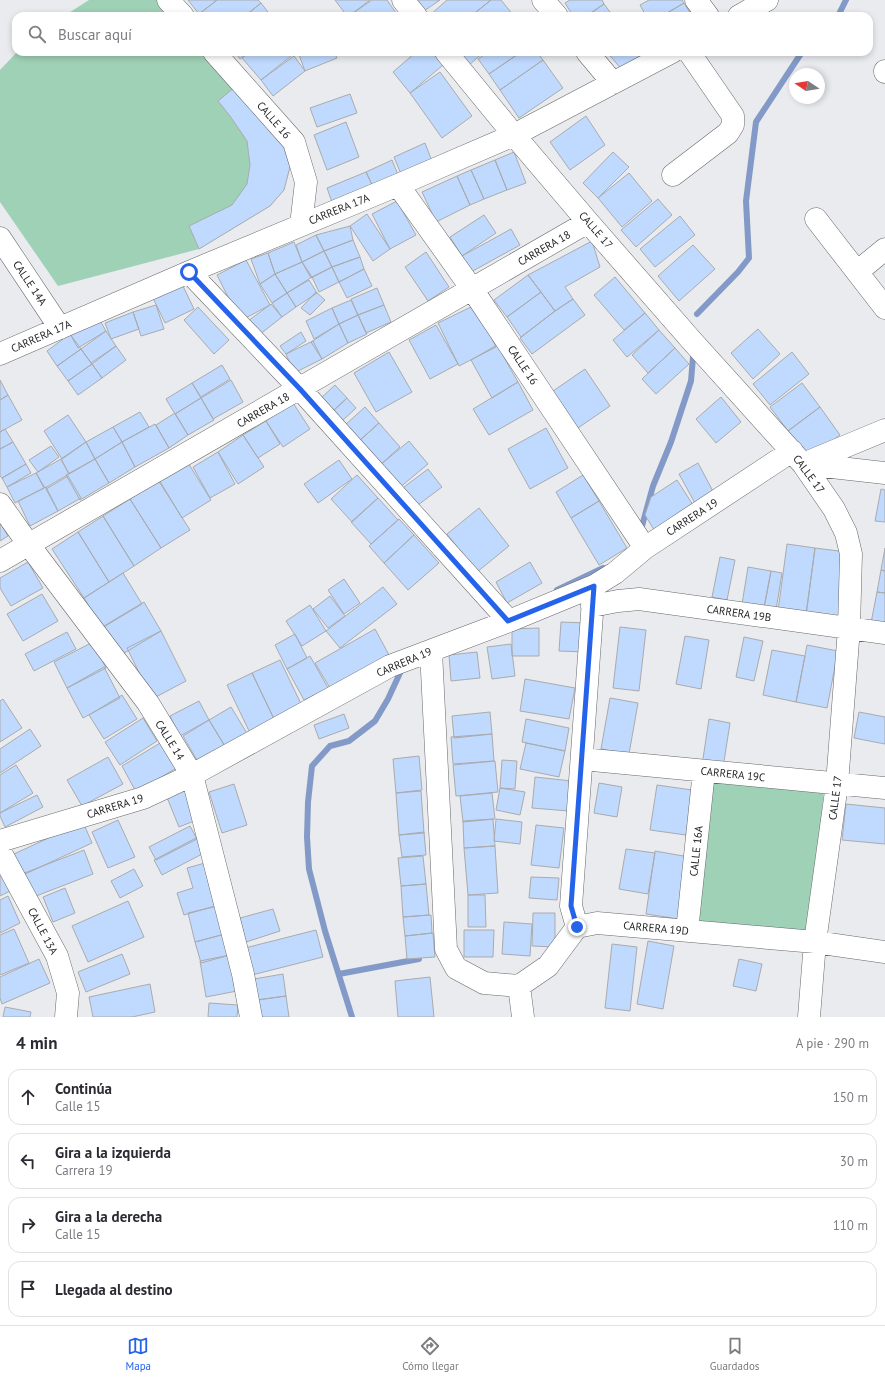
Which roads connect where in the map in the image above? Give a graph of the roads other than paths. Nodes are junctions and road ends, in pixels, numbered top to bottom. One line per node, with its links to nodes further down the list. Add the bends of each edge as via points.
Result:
1 (168, 0): 6 (street)
2 (403, 0): 7 (street)
3 (543, 0): 8 (street)
4 (696, 0): 9 (street)
5 (767, 0): 10 (street)
6 (179, 12)
7 (413, 12)
8 (554, 12)
9 (705, 12)
10 (746, 12)
11 (218, 56): 22 (street, CALLE 16, via 294,142 306,182)
12 (449, 56): 17 (street, CALLE 17)
13 (590, 56): 16 (street)
14 (664, 56): 16 (street, CARRERA 17A)
15 (692, 56): 18 (street, via 733,116 733,125 728,132)
16 (613, 83): 17 (street, CARRERA 17A)
17 (514, 135): 19 (street, CARRERA 17A); 21 (street, CALLE 17)
18 (673, 175)
19 (398, 185): 22 (street, CARRERA 17A); 27 (street, CALLE 16)
20 (816, 219): 26 (street)
21 (588, 222): 27 (street, CARRERA 18); 33 (street, CALLE 17)
22 (301, 225): 25 (street, CARRERA 17A)
23 (0, 238): 29 (street, CALLE 14A)
24 (885, 249): 26 (street)
25 (189, 272): 29 (street, CARRERA 17A); 31 (street)
26 (857, 272): 28 (street)
27 (472, 289): 31 (street, CARRERA 18); 37 (street, CALLE 16)
28 (885, 308)
29 (60, 328): 30 (street, CARRERA 17A)
30 (0, 354)
31 (300, 389): 36 (street, CARRERA 18); 40 (street)
32 (885, 430): 33 (street, CARRERA 19)
33 (797, 458): 34 (street); 37 (street, CARRERA 19); 41 (street, CALLE 17, via 834,509 846,533 851,554)
34 (885, 473)
35 (0, 504): 36 (street, CALLE 14)
36 (29, 545): 38 (street, CARRERA 18); 46 (street, CALLE 14, via 148,703)
37 (645, 548): 39 (street, CARRERA 19)
38 (0, 561)
39 (593, 596): 40 (street, CARRERA 19); 41 (street, CARRERA 19B, via 618,601 639,599); 44 (street)
40 (508, 621): 43 (street, CARRERA 19)
41 (849, 628): 42 (street, CARRERA 19B); 47 (street, CALLE 17)
42 (885, 632)
43 (431, 651): 46 (street, CARRERA 19, via 390,666); 55 (street, via 446,949 456,968 484,983)
44 (582, 759): 45 (street, CARRERA 19C); 51 (street, via 571,906)
45 (704, 771): 47 (street, CARRERA 19C); 52 (street, CALLE 16A)
46 (192, 775): 49 (street, CARRERA 19, via 143,798); 57 (street, CALLE 14, via 243,974)
47 (837, 784): 48 (street, CARRERA 19C); 53 (street, CALLE 17)
48 (885, 788)
49 (0, 841)
50 (0, 851): 56 (street, CALLE 13A, via 57,956 68,993)
51 (577, 927): 52 (street, CARRERA 19D, via 597,923); 55 (street, via 548,966)
52 (687, 931): 53 (street, CARRERA 19D)
53 (815, 942): 54 (street, CARRERA 19D); 59 (street, CALLE 17)
54 (885, 952)
55 (519, 986): 58 (street)
56 (66, 1017)
57 (251, 1017)
58 (523, 1017)
59 (809, 1017)

